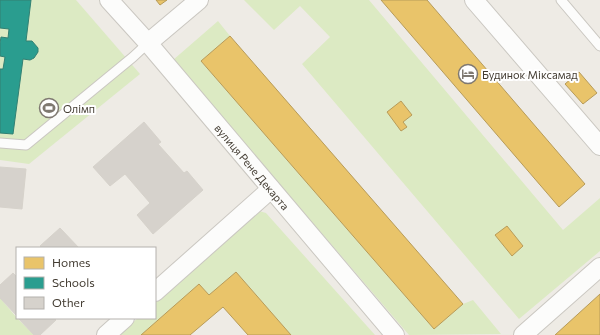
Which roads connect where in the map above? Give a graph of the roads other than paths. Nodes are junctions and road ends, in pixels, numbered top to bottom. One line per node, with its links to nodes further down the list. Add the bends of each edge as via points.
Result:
1 (109, 0): 5 (street, вулиця Рене Декарта)
2 (199, 0): 5 (street)
3 (474, 0): 8 (street)
4 (561, 0): 6 (lane)
5 (148, 43): 7 (lane, via 26,145); 9 (street, вулиця Рене Декарта)
6 (600, 46)
7 (0, 144)
8 (600, 146)
9 (271, 189): 11 (street); 14 (street, вулиця Рене Декарта)
10 (600, 267): 15 (street)
11 (156, 291)
12 (124, 319): 13 (street)
13 (106, 335)
14 (395, 335)
15 (523, 335)

